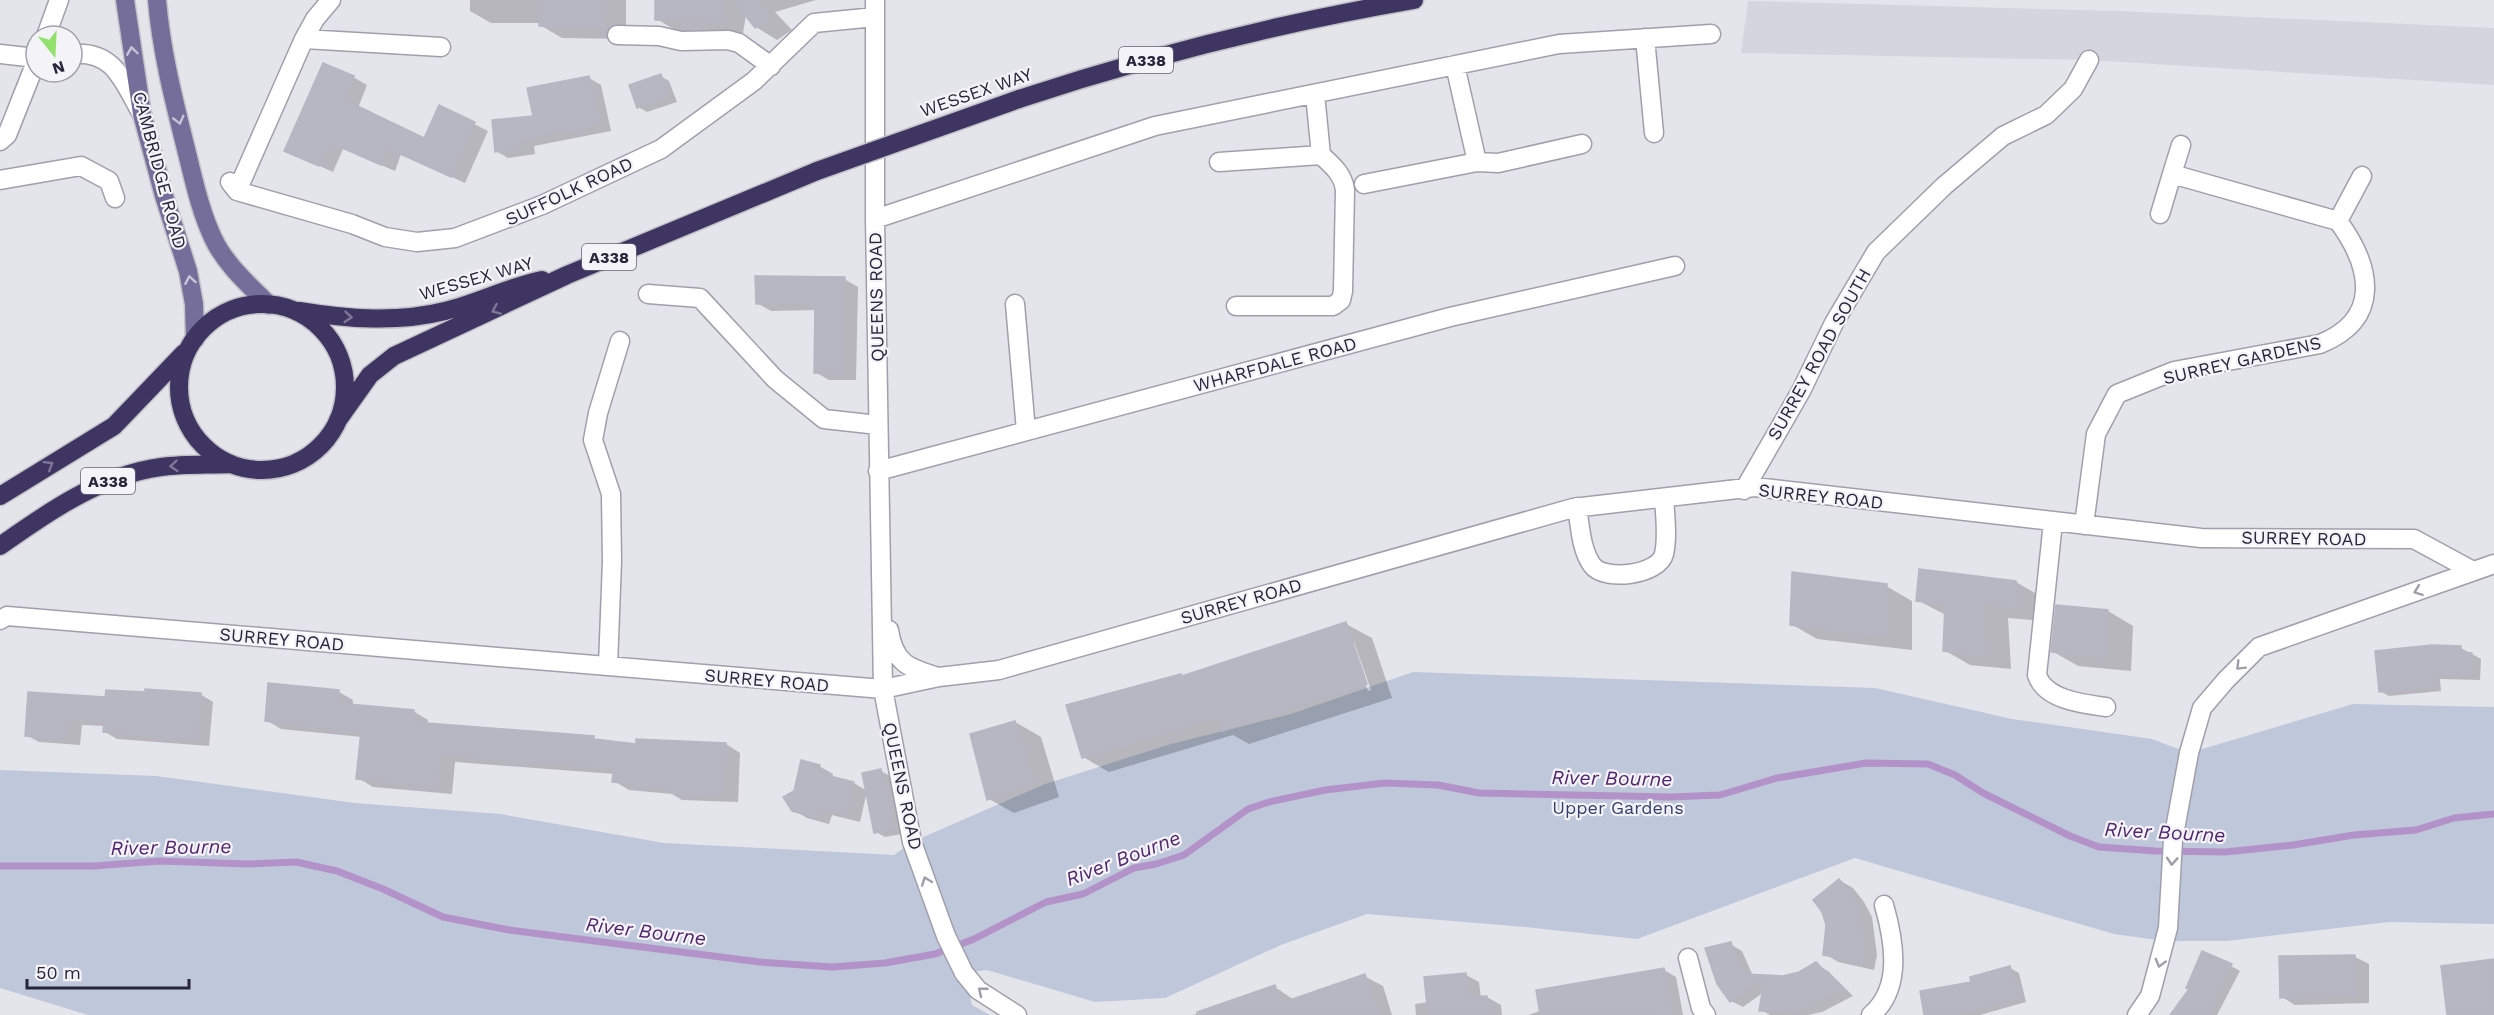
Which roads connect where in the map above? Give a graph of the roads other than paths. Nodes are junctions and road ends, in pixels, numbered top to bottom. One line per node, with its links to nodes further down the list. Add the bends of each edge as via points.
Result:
1 (59, 0): 7 (street)
2 (125, 0): 21 (main road, CAMBRIDGE ROAD, one-way to 2)
3 (157, 0): 41 (main road, CAMBRIDGE ROAD, one-way to 41, via 173,99 199,202 213,240 238,274)
4 (330, 0): 11 (street)
5 (1414, 0): 38 (highway, WESSEX WAY / A338, bridge, via 1275,27 1086,77 817,171)
6 (875, 8): 18 (street, SUFFOLK ROAD, via 814,23); 35 (street, QUEENS ROAD)
7 (50, 24)
8 (1711, 34): 10 (street)
9 (617, 35): 18 (street, via 739,42)
10 (1645, 38): 17 (street, via 1559,44); 22 (street)
11 (304, 39): 12 (street); 18 (street, SUFFOLK ROAD, via 233,187 385,237 417,242 455,238 542,205 661,148)
12 (441, 48)
13 (0, 54): 15 (street)
14 (84, 54): 21 (street, via 94,54 111,63)
15 (24, 58)
16 (2089, 60): 51 (street, SURREY ROAD SOUTH, via 2073,89 2046,115 2003,136 1876,252)
17 (1455, 64): 20 (street); 28 (street)
18 (771, 66)
19 (27, 84): 23 (street, via 8,135)
20 (1315, 93): 26 (street); 35 (street, via 1155,126)
21 (142, 114): 45 (main road, CAMBRIDGE ROAD, one-way to 21, via 194,304 188,271)
22 (1654, 134)
23 (0, 141)
24 (1582, 144): 28 (street, via 1498,163)
25 (2181, 145): 29 (street)
26 (1321, 155): 27 (street); 42 (street, via 1344,181 1341,300 1332,306)
27 (1219, 162)
28 (1477, 162): 32 (street)
29 (2172, 174): 34 (street); 36 (street)
30 (2362, 176): 36 (street)
31 (0, 180): 33 (street, via 81,166 109,181)
32 (1364, 184)
33 (115, 198)
34 (2160, 214)
35 (875, 219): 47 (street, QUEENS ROAD)
36 (2338, 221): 56 (street, SURREY GARDENS, via 2365,273 2364,300 2354,323 2336,338 2320,344 2174,371 2117,394 2096,434)
37 (1675, 266): 48 (street, WHARFDALE ROAD, via 1450,317)
38 (567, 275): 43 (highway, WESSEX WAY, one-way to 38, via 405,319 446,311 519,285); 46 (highway, WESSEX WAY, one-way to 46, via 394,356 370,375)
39 (648, 294): 47 (street, via 700,298 775,379 824,419)
40 (1015, 304): 48 (street)
41 (269, 305): 43 (highway); 45 (highway, via 235,308 206,326)
42 (1236, 306)
43 (290, 309): 46 (highway, via 321,329 335,349 344,384)
44 (621, 341): 62 (street, via 592,440 611,494)
45 (192, 343): 49 (highway, via 179,386 184,416 199,442); 52 (highway, A338, one-way to 45, via 114,426)
46 (338, 420): 49 (highway, via 320,446 294,463 263,470)
47 (878, 425): 50 (street, QUEENS ROAD)
48 (1026, 431): 50 (street, WHARFDALE ROAD)
49 (232, 464): 57 (highway, A338, one-way to 57, via 168,466 124,476 75,498)
50 (878, 471): 60 (street, QUEENS ROAD)
51 (1744, 489): 53 (street, SURREY ROAD); 55 (street, SURREY ROAD, via 1755,487)
52 (0, 496)
53 (1664, 498): 54 (street, SURREY ROAD); 54 (street, via 1664,554 1659,564 1647,571 1615,575 1591,565)
54 (1577, 507): 63 (street, SURREY ROAD, via 999,670)
55 (2053, 522): 56 (street, SURREY ROAD); 65 (street, via 2037,675 2051,692)
56 (2084, 525): 59 (street, SURREY ROAD, via 2202,537 2414,539)
57 (0, 546)
58 (2494, 564): 59 (street)
59 (2473, 571): 71 (street, one-way to 71, via 2259,647 2202,708 2188,753 2174,840 2168,928 2150,996)
60 (883, 593): 63 (street, QUEENS ROAD, via 896,657 913,669); 64 (street, QUEENS ROAD)
61 (0, 620): 62 (street, SURREY ROAD, via 7,615)
62 (608, 666): 64 (street, SURREY ROAD)
63 (939, 677): 64 (street, SURREY ROAD)
64 (883, 689): 68 (street, QUEENS ROAD, one-way to 64, via 978,990 964,973 946,936 912,842)
65 (2106, 707)
66 (1884, 904): 70 (street, via 1891,931 1892,979 1888,995)
67 (1688, 958): 69 (street)
68 (1017, 1015)
69 (1706, 1015)
70 (1871, 1015)
71 (2137, 1015)

